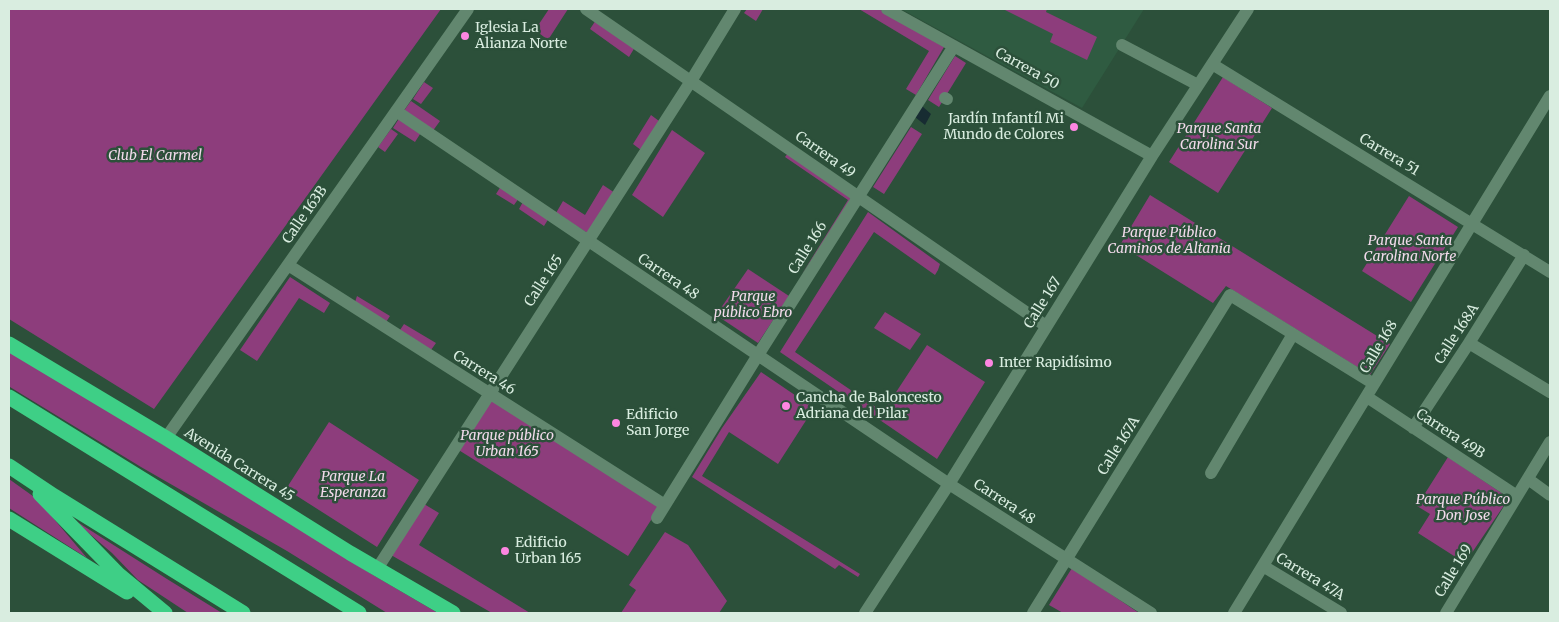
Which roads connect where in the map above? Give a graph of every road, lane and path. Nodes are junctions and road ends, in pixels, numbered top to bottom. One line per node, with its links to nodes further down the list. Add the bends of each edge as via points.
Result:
1 (468, 9): 12 (street, Calle 163B)
2 (586, 9): 9 (street, Carrera 49)
3 (735, 9): 9 (street, Calle 165)
4 (887, 9): 7 (street, Carrera 50)
5 (1246, 9): 8 (street, Calle 167)
6 (1122, 44): 10 (street)
7 (954, 46): 13 (street, Carrera 50); 14 (street, Calle 166, via 931,88)
8 (1212, 64): 10 (street, Calle 167); 15 (street, Carrera 51)
9 (690, 81): 14 (street, Carrera 49); 16 (street, Calle 165)
10 (1198, 85): 13 (street, Calle 167)
11 (1550, 96): 15 (street, Calle 168)
12 (396, 111): 16 (street, Carrera 48); 18 (street, Calle 163B)
13 (1152, 156): 20 (street, Calle 167)
14 (858, 197): 20 (street, Carrera 49); 24 (street, Calle 166)
15 (1472, 224): 17 (street, Carrera 51); 25 (street, Calle 168)
16 (588, 241): 24 (street, Carrera 48); 27 (street, Calle 165)
17 (1524, 255): 19 (street, Carrera 51); 23 (street, Calle 168A)
18 (288, 265): 27 (street, Carrera 46); 31 (street, Calle 163B)
19 (1550, 272)
20 (1046, 326): 36 (street, Calle 167)
21 (1293, 334): 25 (street); 34 (street); 42 (street, Calle 167A, via 1230,294)
22 (9, 344): 31 (highway, Avenida Carrera 45)
23 (1470, 344): 26 (street); 30 (street, Calle 168A)
24 (758, 356): 36 (street, Carrera 48); 39 (street, Calle 166)
25 (1374, 384): 29 (street, Calle 168)
26 (1550, 392)
27 (490, 394): 39 (street, Carrera 46); 44 (street, Calle 165)
28 (9, 397): 47 (highway)
29 (1367, 397): 30 (street, Carrera 49B); 43 (street, Calle 168)
30 (1414, 428): 38 (street, Carrera 49B)
31 (166, 438): 44 (highway, Avenida Carrera 45)
32 (1550, 442): 35 (street, Calle 169)
33 (9, 466): 45 (highway, via 118,574); 46 (highway)
34 (1211, 473)
35 (1528, 479): 37 (street); 38 (street, Calle 169)
36 (949, 484): 42 (street, Carrera 48); 49 (street, Calle 167)
37 (1550, 495)
38 (1517, 496): 54 (street, Calle 169)
39 (665, 505): 40 (street, Calle 166)
40 (658, 518)
41 (9, 519): 45 (highway)
42 (1066, 559): 50 (street, Calle 167A); 51 (street, Carrera 48)
43 (1263, 566): 52 (street, Calle 168); 53 (street, Carrera 47A)
44 (377, 569): 48 (highway, Avenida Carrera 45)
45 (164, 613)
46 (243, 613)
47 (358, 613)
48 (452, 613)
49 (865, 613)
50 (1033, 613)
51 (1151, 613)
52 (1234, 613)
53 (1341, 613)
54 (1446, 613)

